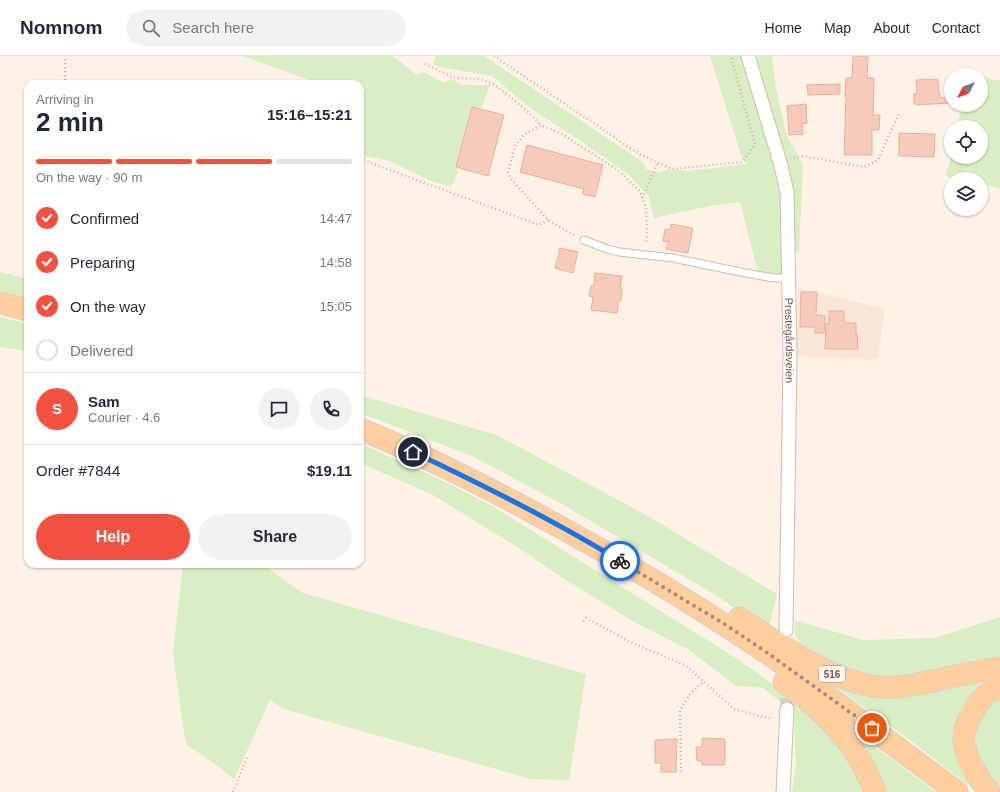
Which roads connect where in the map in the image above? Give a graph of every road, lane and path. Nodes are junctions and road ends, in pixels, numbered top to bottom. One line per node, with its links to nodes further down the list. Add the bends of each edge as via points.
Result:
1 (65, 56): 6 (path)
2 (494, 56): 10 (path, via 639,154)
3 (731, 56): 10 (path, via 755,145 742,162 672,169)
4 (748, 56): 11 (street, Prestegårdsveien)
5 (425, 64): 8 (path, via 454,78 480,79 495,85)
6 (65, 80)
7 (899, 113): 11 (path, via 878,160 864,167 803,156)
8 (541, 125): 12 (path, via 560,133 618,170 640,191); 13 (path, via 525,134 515,146 508,173)
9 (364, 160): 13 (path, via 539,225)
10 (658, 162): 12 (path)
11 (780, 162): 16 (street, Prestegårdsveien, via 787,192)
12 (642, 198): 15 (path, via 646,208 647,232)
13 (548, 220): 14 (path)
14 (584, 240): 15 (lane, via 608,249)
15 (644, 255): 16 (lane, via 673,258 774,278)
16 (789, 278): 22 (street, Prestegårdsveien)
17 (0, 303): 18 (main road)
18 (24, 309)
19 (364, 431): 20 (main road, 516, via 464,476 522,506)
20 (681, 597): 23 (main road, 516, via 722,607 810,662 851,681 896,687); 31 (main road, 516, via 706,629 767,669 818,708 850,745 862,763); 32 (main road, 516, via 772,657)
21 (583, 621): 24 (path, via 586,618 632,643 685,665)
22 (786, 630)
23 (1000, 668)
24 (703, 682): 26 (path, via 734,709 763,717); 28 (path, via 691,693 680,710)
25 (1000, 687): 33 (main road, via 987,694 975,707 964,740 968,758 978,779)
26 (787, 714): 30 (street)
27 (248, 755): 29 (path)
28 (681, 772)
29 (233, 792)
30 (783, 792)
31 (875, 792)
32 (957, 792)
33 (988, 792)

